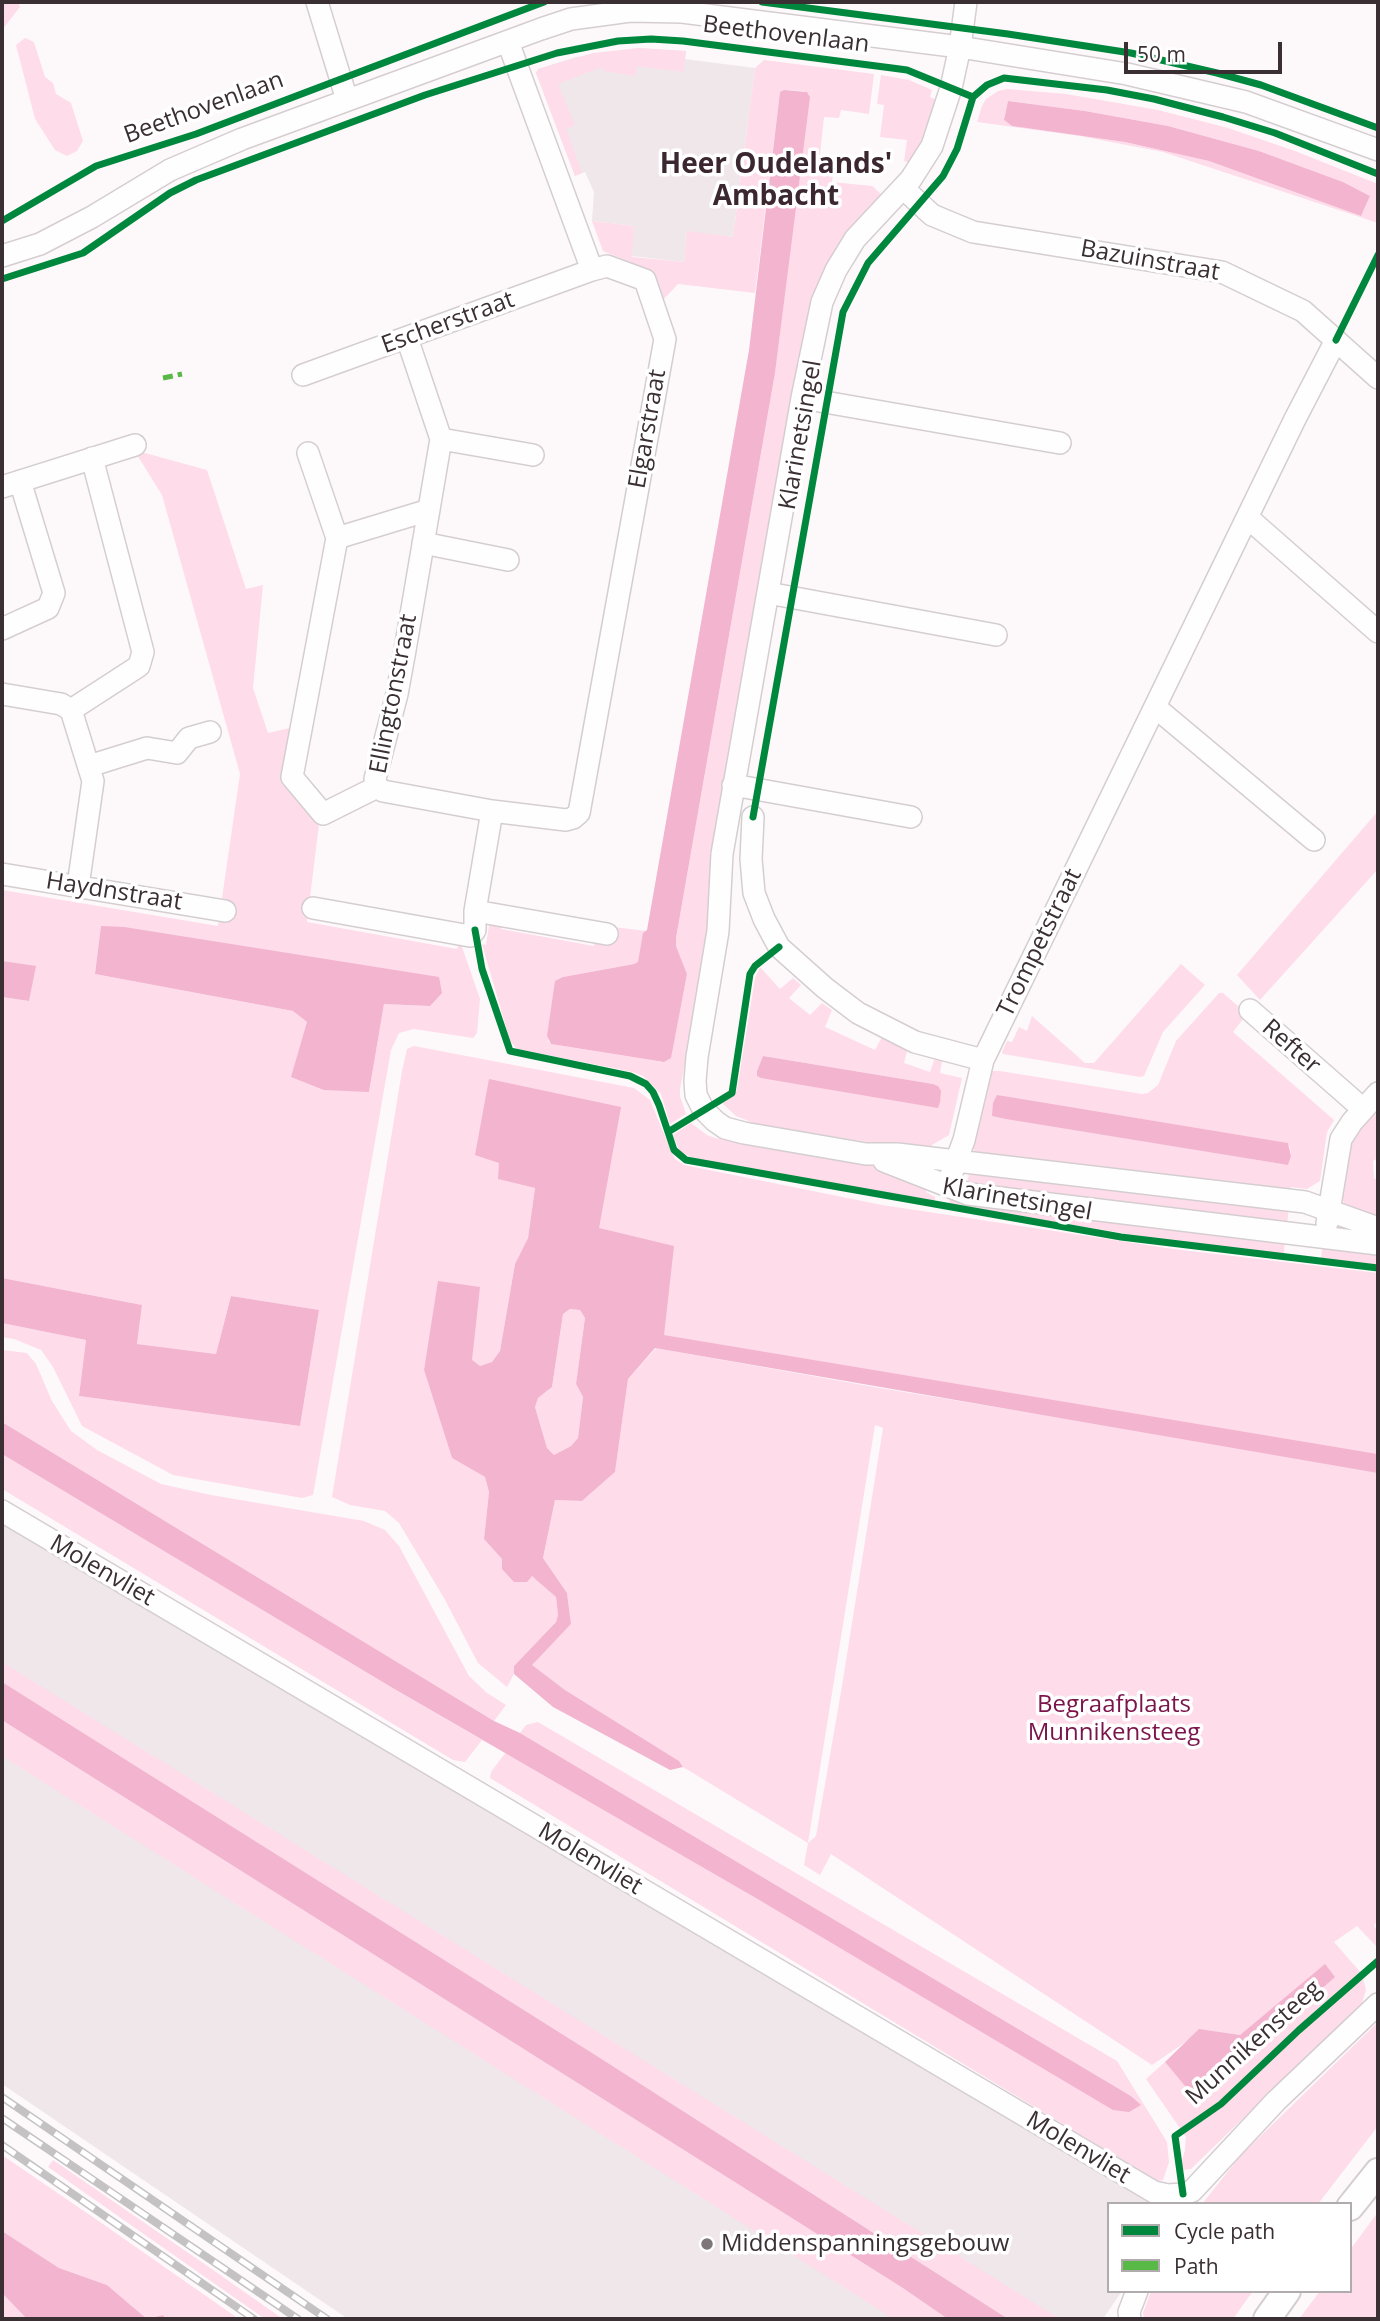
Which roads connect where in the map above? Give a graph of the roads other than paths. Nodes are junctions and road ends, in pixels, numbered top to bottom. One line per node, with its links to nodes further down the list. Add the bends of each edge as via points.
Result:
1 (317, 2): 6 (street)
2 (966, 2): 5 (street, Klarinetsingel)
3 (660, 6): 4 (street, Beethovenlaan, via 571,19); 5 (street, Beethovenlaan)
4 (508, 42): 6 (street, Beethovenlaan); 10 (street)
5 (960, 47): 7 (street, Beethovenlaan, via 1191,88 1269,110); 8 (street, Klarinetsingel, via 935,139)
6 (347, 100): 9 (street, Beethovenlaan, via 170,170 99,214 40,244)
7 (1378, 150)
8 (902, 188): 12 (street, Bazuinstraat, via 932,215 973,232 1222,272 1303,311); 15 (street, Klarinetsingel, via 855,239 836,270 822,302)
9 (2, 256)
10 (592, 270): 11 (street, Escherstraat); 39 (street, Elgarstraat, via 607,266 645,280 665,339 579,813 566,820)
11 (407, 338): 13 (street, Escherstraat); 16 (street, Ellingtonstraat)
12 (1336, 340): 14 (street, Bazuinstraat); 24 (street, Trompetstraat)
13 (303, 375)
14 (1378, 378)
15 (802, 398): 17 (street, Klarinetsingel); 28 (street, Klarinetsingel)
16 (441, 439): 20 (street); 23 (street, Ellingtonstraat)
17 (1060, 443)
18 (135, 445): 21 (street)
19 (308, 453): 25 (street, Ellingtonstraat)
20 (533, 455)
21 (92, 458): 22 (street); 34 (street, via 143,652 139,666)
22 (11, 484): 29 (street, via 54,593 48,608)
23 (429, 510): 25 (street); 26 (street, Ellingtonstraat)
24 (1248, 518): 30 (street); 33 (street, Trompetstraat)
25 (337, 538): 38 (street, Ellingtonstraat, via 292,778 323,814)
26 (423, 543): 27 (street); 38 (street, Ellingtonstraat)
27 (508, 560)
28 (768, 593): 31 (street); 37 (street, Klarinetsingel)
29 (2, 629)
30 (1378, 632)
31 (996, 635)
32 (2, 694): 34 (street, via 61,704)
33 (1155, 707): 42 (street); 50 (street, Trompetstraat)
34 (71, 710): 36 (street)
35 (210, 733): 36 (street, via 189,738 177,753 147,748)
36 (89, 766): 44 (street, via 93,781)
37 (733, 785): 41 (street); 53 (street, Klarinetsingel, via 722,854 714,961 695,1068 696,1095 703,1109 725,1128)
38 (377, 787): 39 (street, Elgarstraat)
39 (492, 811): 47 (street)
40 (753, 817): 50 (street, via 754,893 779,947 859,1013 915,1042)
41 (911, 817)
42 (1314, 840)
43 (2, 874): 44 (street, Haydnstraat)
44 (78, 886): 46 (street, Haydnstraat)
45 (313, 908): 47 (street, via 470,936 475,930)
46 (225, 911)
47 (475, 911): 48 (street)
48 (607, 934)
49 (1250, 1010): 52 (street, Refter)
50 (983, 1060): 54 (street, Trompetstraat, via 964,1140)
51 (1378, 1093): 52 (street)
52 (1363, 1109): 56 (street, via 1341,1139)
53 (866, 1154): 54 (street, Klarinetsingel); 55 (street, Klarinetsingel)
54 (954, 1162): 55 (street, Trompetstraat); 56 (street, Klarinetsingel, via 1305,1202)
55 (947, 1186): 58 (street, Klarinetsingel, via 994,1198)
56 (1329, 1209): 57 (street, Klarinetsingel); 58 (street)
57 (1378, 1228)
58 (1325, 1236): 59 (street, Klarinetsingel)
59 (1378, 1244)
60 (2, 1511): 63 (street, Molenvliet, via 1154,2192)
61 (1378, 2004): 63 (street, via 1276,2101)
62 (1378, 2172): 64 (main road)
63 (1183, 2199)
64 (1352, 2204)
65 (1137, 2293): 67 (street)
66 (1286, 2293): 68 (main road)
67 (1130, 2319)
68 (1267, 2319)

